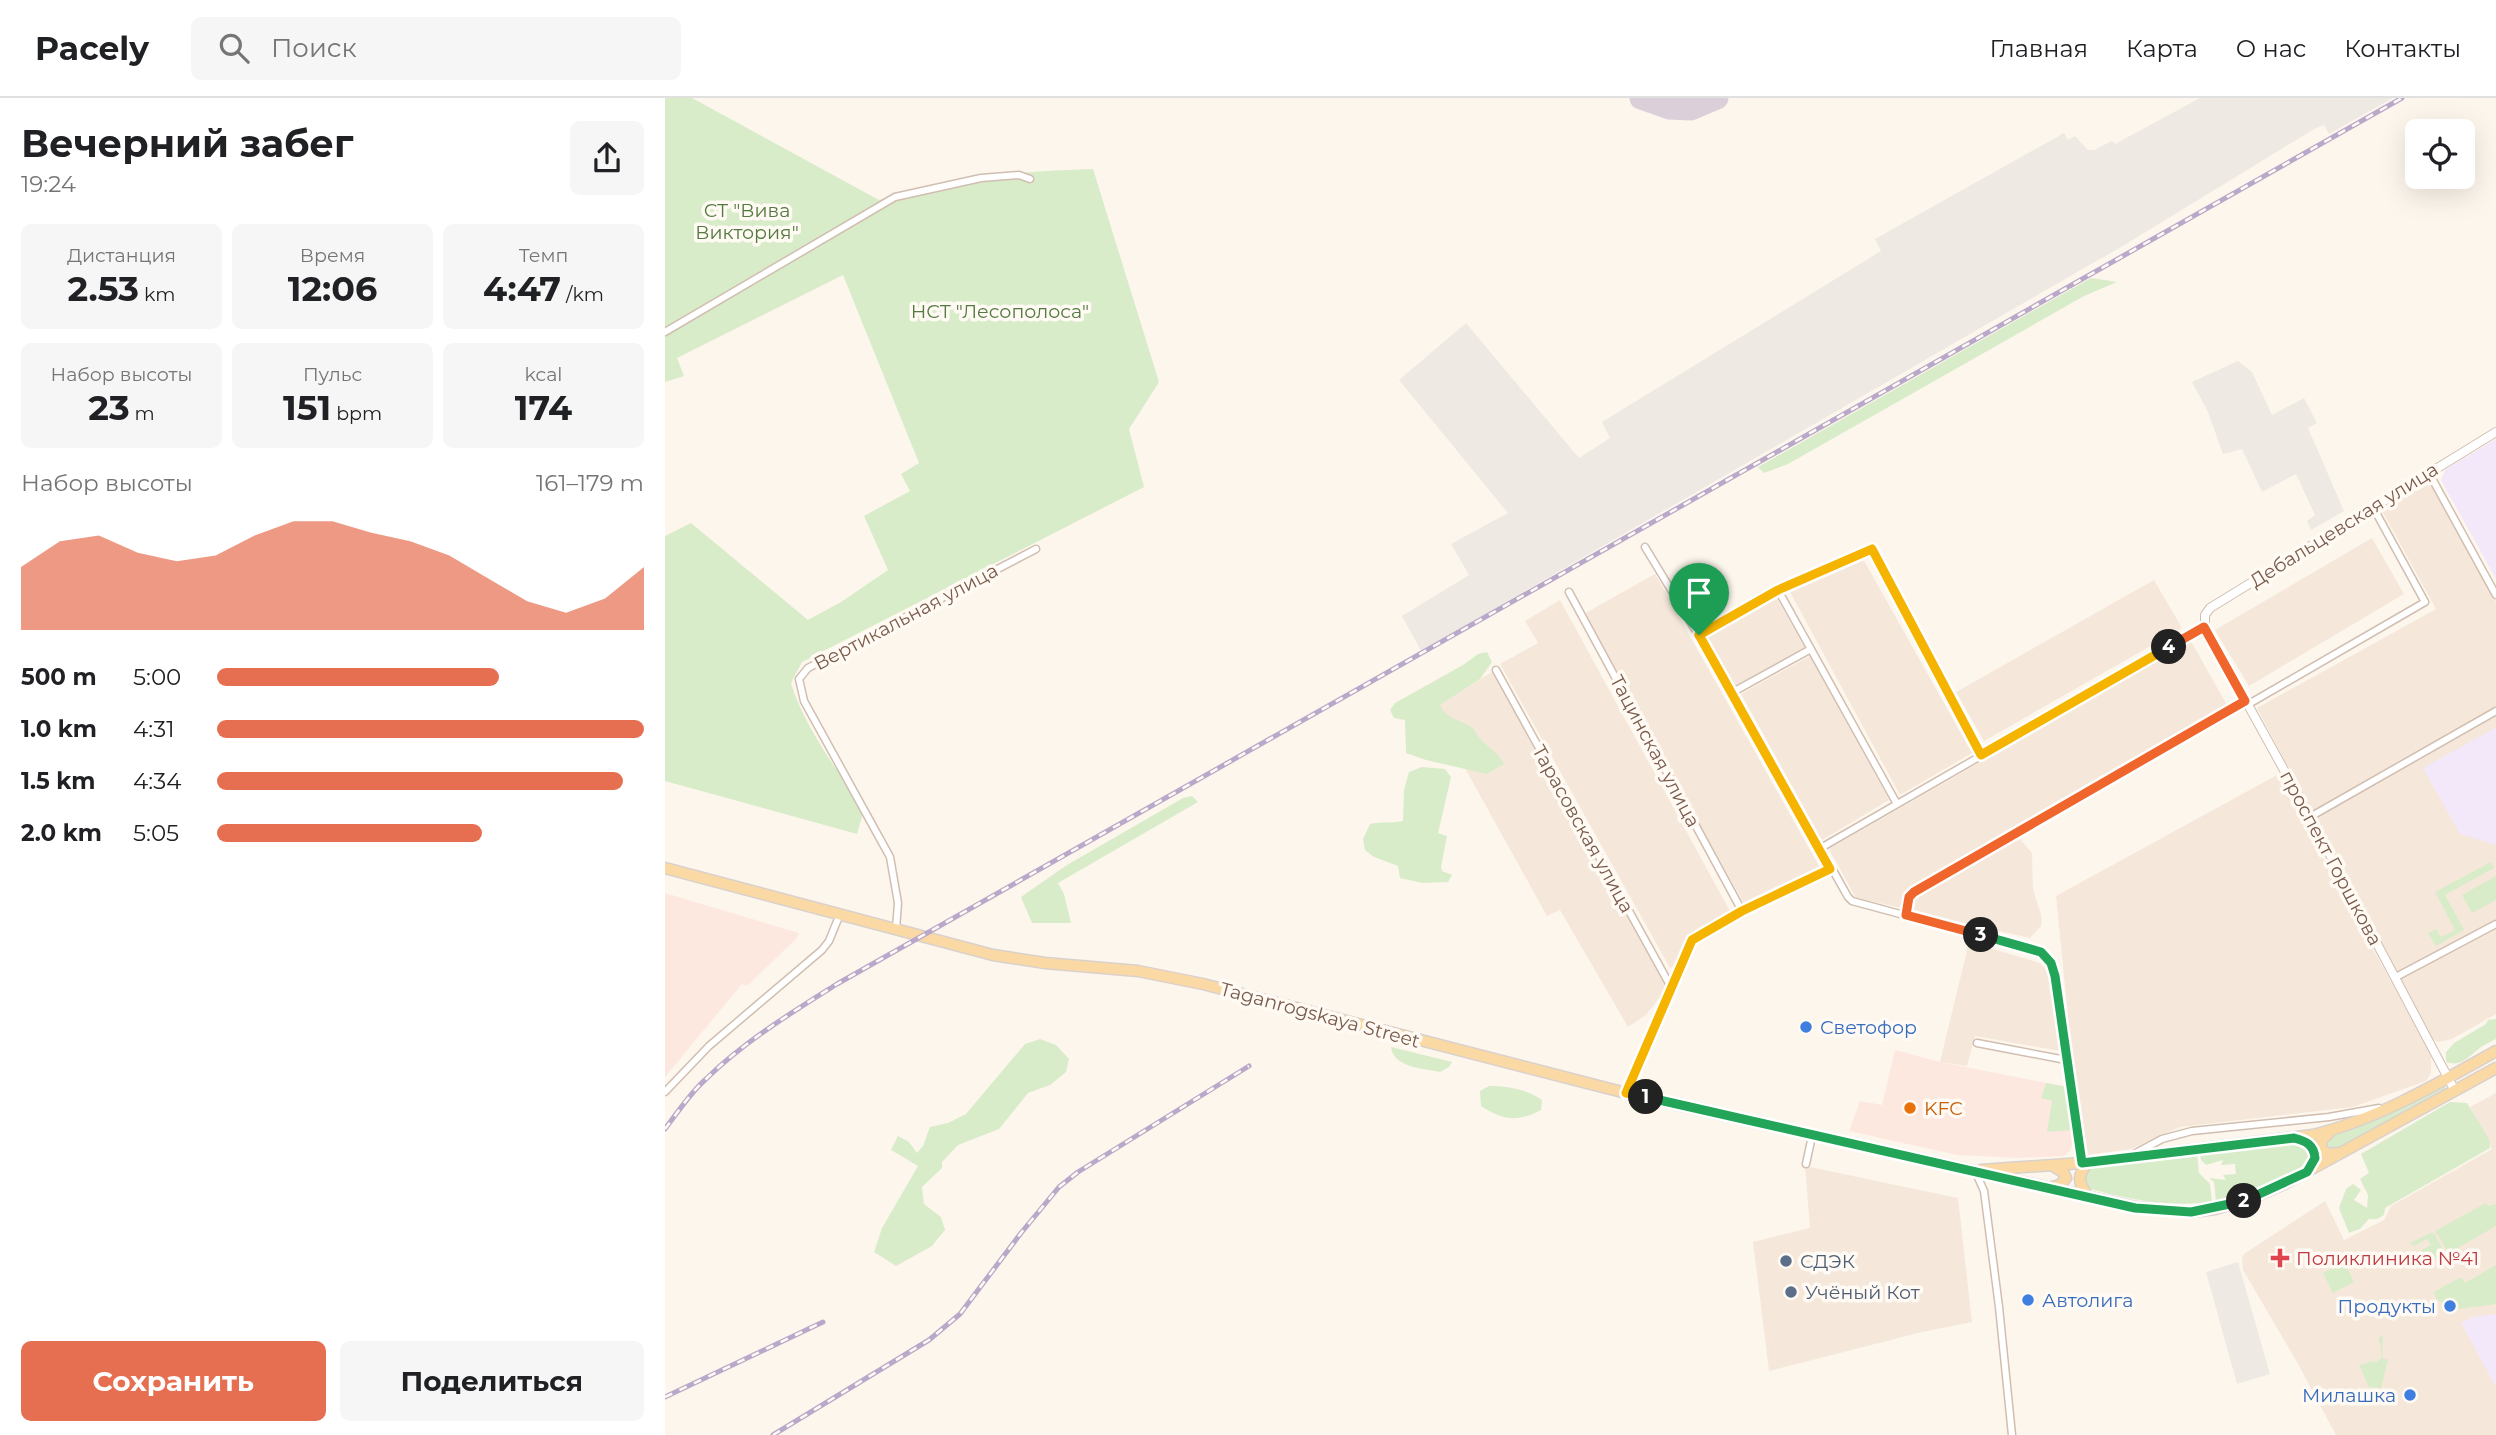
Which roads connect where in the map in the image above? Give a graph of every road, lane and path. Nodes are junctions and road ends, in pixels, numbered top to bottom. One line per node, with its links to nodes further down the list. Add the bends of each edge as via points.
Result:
1 (1030, 179): 2 (street, via 1019,175 981,178 895,197)
2 (665, 332)
3 (2496, 432): 4 (street, Дебальцевская улица)
4 (2429, 473): 5 (street, Дебальцевская улица); 10 (street)
5 (2373, 508): 11 (street, Дебальцевская улица, via 2210,608); 16 (street, via 2425,602)
6 (1645, 547): 12 (street)
7 (1036, 549): 28 (street, Вертикальная улица, via 808,668 799,679 804,701 890,857 898,903)
8 (1778, 590): 12 (street); 13 (street); 18 (street, via 1872,549)
9 (1569, 592): 24 (street, Тацинская улица)
10 (2496, 595)
11 (2204, 627): 16 (street, проспект Горшкова); 18 (street)
12 (1699, 635): 15 (street)
13 (1811, 649): 15 (street); 19 (street)
14 (1496, 670): 30 (street, Тарасовская улица)
15 (1733, 692): 21 (street)
16 (2246, 703): 20 (street, проспект Горшкова); 26 (street, via 1914,892)
17 (2496, 711): 20 (street)
18 (1981, 755): 19 (street)
19 (1897, 804): 21 (street)
20 (2310, 817): 29 (street, проспект Горшкова)
21 (1819, 849): 23 (street)
22 (665, 868): 25 (main road, Taganrogskaya Street)
23 (1830, 869): 24 (street); 26 (street, via 1852,901)
24 (1742, 911): 30 (street, via 1692,940)
25 (840, 914): 28 (main road, Taganrogskaya Street); 37 (street, via 822,950 709,1046)
26 (1906, 915): 33 (street, via 2041,952 2055,976)
27 (2496, 924): 29 (street)
28 (896, 929): 38 (main road, Taganrogskaya Street, via 1001,957 1138,971 1203,984)
29 (2396, 978): 35 (street, проспект Горшкова)
30 (1671, 987): 38 (street)
31 (1977, 1043): 33 (street)
32 (2496, 1051): 35 (main road)
33 (2066, 1060): 45 (street)
34 (2496, 1068): 36 (main road, Taganrogskaya Street)
35 (2448, 1078): 36 (street, проспект Горшкова); 39 (main road)
36 (2455, 1091): 43 (main road, Taganrogskaya Street)
37 (665, 1092)
38 (1626, 1093): 41 (main road, Taganrogskaya Street)
39 (2392, 1105): 40 (main road); 44 (street, via 2329,1117 2192,1131 2162,1139)
40 (2331, 1131): 42 (main road); 43 (main road, via 2321,1140 2322,1150)
41 (1812, 1136): 46 (street); 48 (main road, Taganrogskaya Street)
42 (2294, 1138): 44 (main road); 49 (main road, via 2309,1143 2313,1151 2314,1162)
43 (2341, 1153): 49 (main road, Taganrogskaya Street)
44 (2126, 1158): 45 (main road)
45 (2085, 1163): 47 (main road); 51 (main road, via 2079,1184)
46 (1805, 1164)
47 (2052, 1166): 48 (main road); 50 (main road, via 2066,1178)
48 (1975, 1171): 50 (main road, Taganrogskaya Street); 52 (street, via 1984,1191)
49 (2307, 1172): 51 (main road, Taganrogskaya Street, via 2252,1198 2191,1212 2135,1208)
50 (2049, 1188): 51 (main road, Taganrogskaya Street)
51 (2089, 1197)
52 (2013, 1435)

